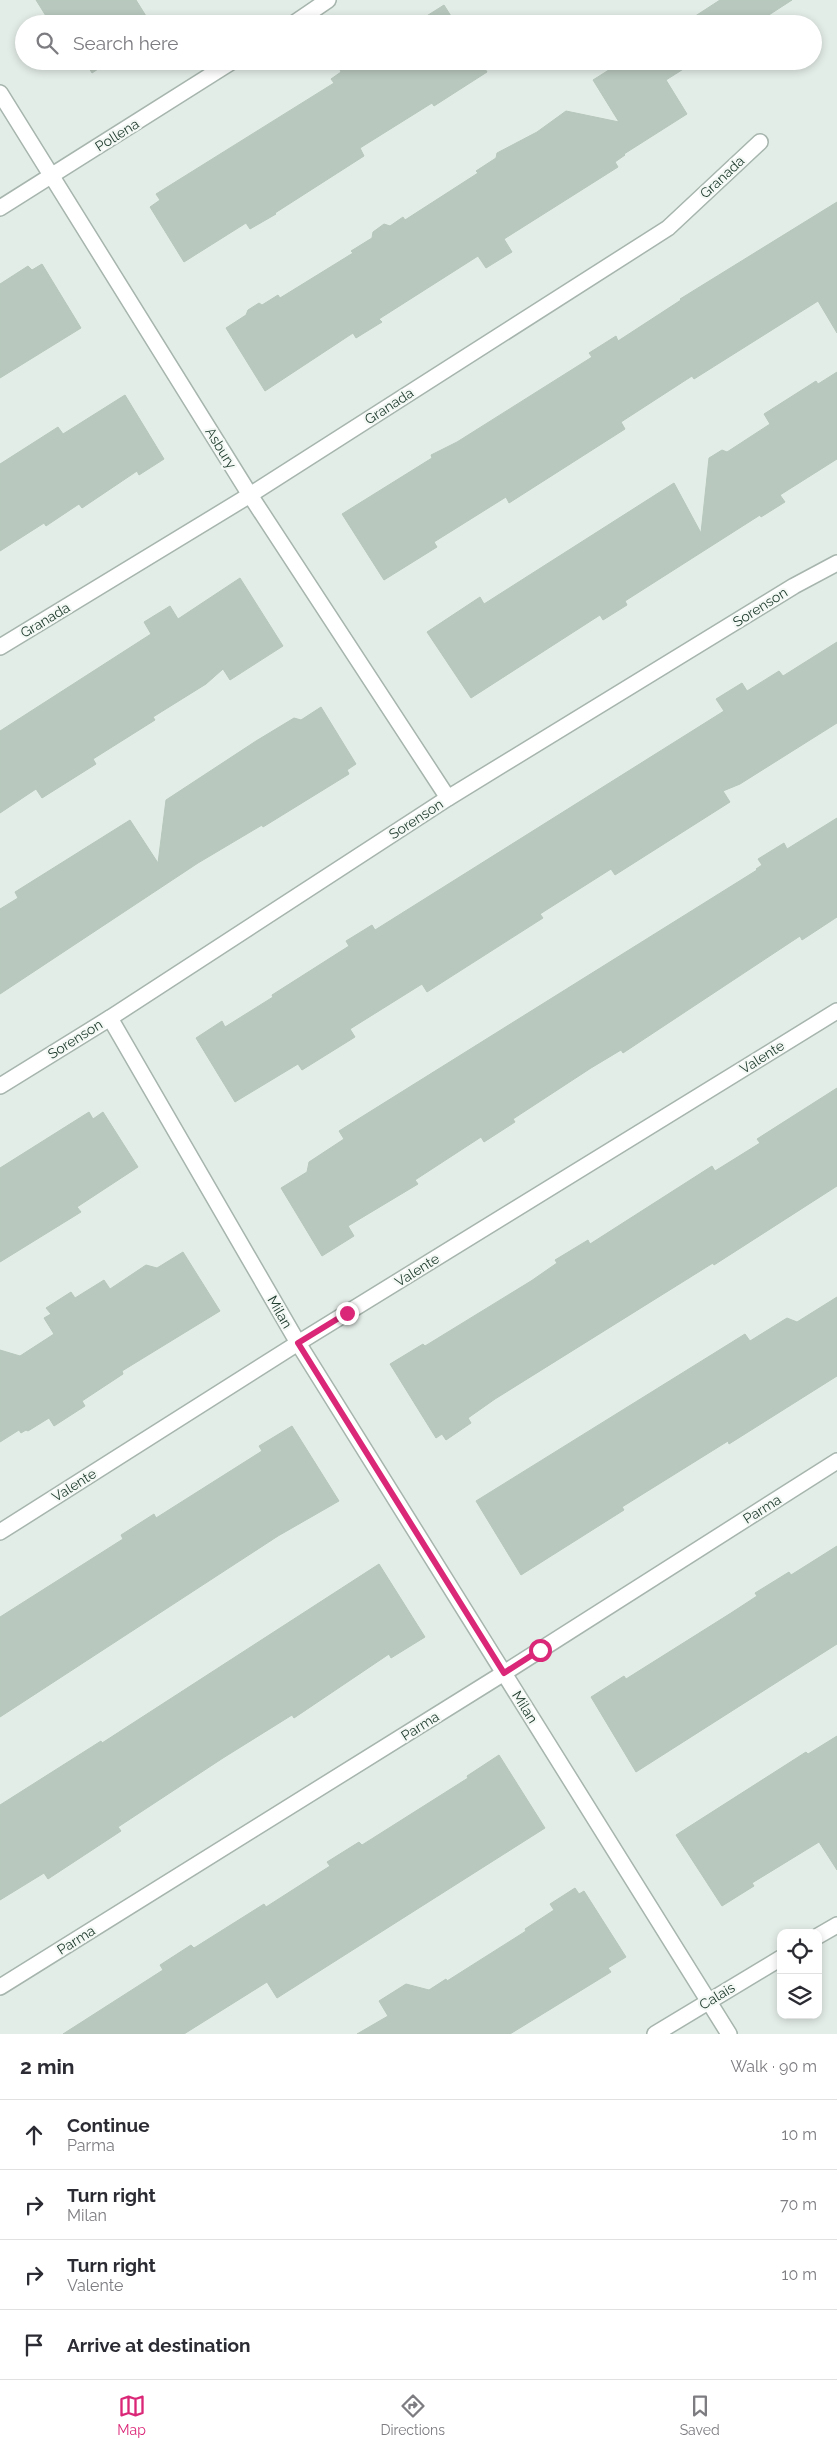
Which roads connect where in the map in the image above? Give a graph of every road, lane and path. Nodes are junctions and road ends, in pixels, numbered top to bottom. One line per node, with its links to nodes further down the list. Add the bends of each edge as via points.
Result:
1 (328, 0): 2 (street)
2 (306, 15)
3 (220, 70): 6 (street, Pollena)
4 (0, 93): 6 (street, Asbury)
5 (760, 142): 8 (street, Granada, via 668,228)
6 (51, 176): 7 (street, Pollena); 8 (street, Asbury)
7 (0, 208)
8 (250, 495): 10 (street, Granada); 11 (street, Asbury)
9 (837, 563): 11 (street, Sorenson, via 794,586)
10 (0, 647)
11 (448, 798): 13 (street, Sorenson)
12 (837, 1011): 15 (street, Valente)
13 (110, 1018): 14 (street, Sorenson); 15 (street, Milan)
14 (0, 1086)
15 (298, 1343): 17 (street, Valente); 18 (street, Milan)
16 (837, 1461): 18 (street, Parma)
17 (0, 1532)
18 (504, 1673): 22 (street, Parma); 23 (street, Milan)
19 (837, 1925): 20 (street)
20 (822, 1934)
21 (777, 1960): 23 (street, Calais)
22 (0, 1987)
23 (708, 2000): 24 (street, Calais); 25 (street, Milan)
24 (655, 2034)
25 (729, 2034)

